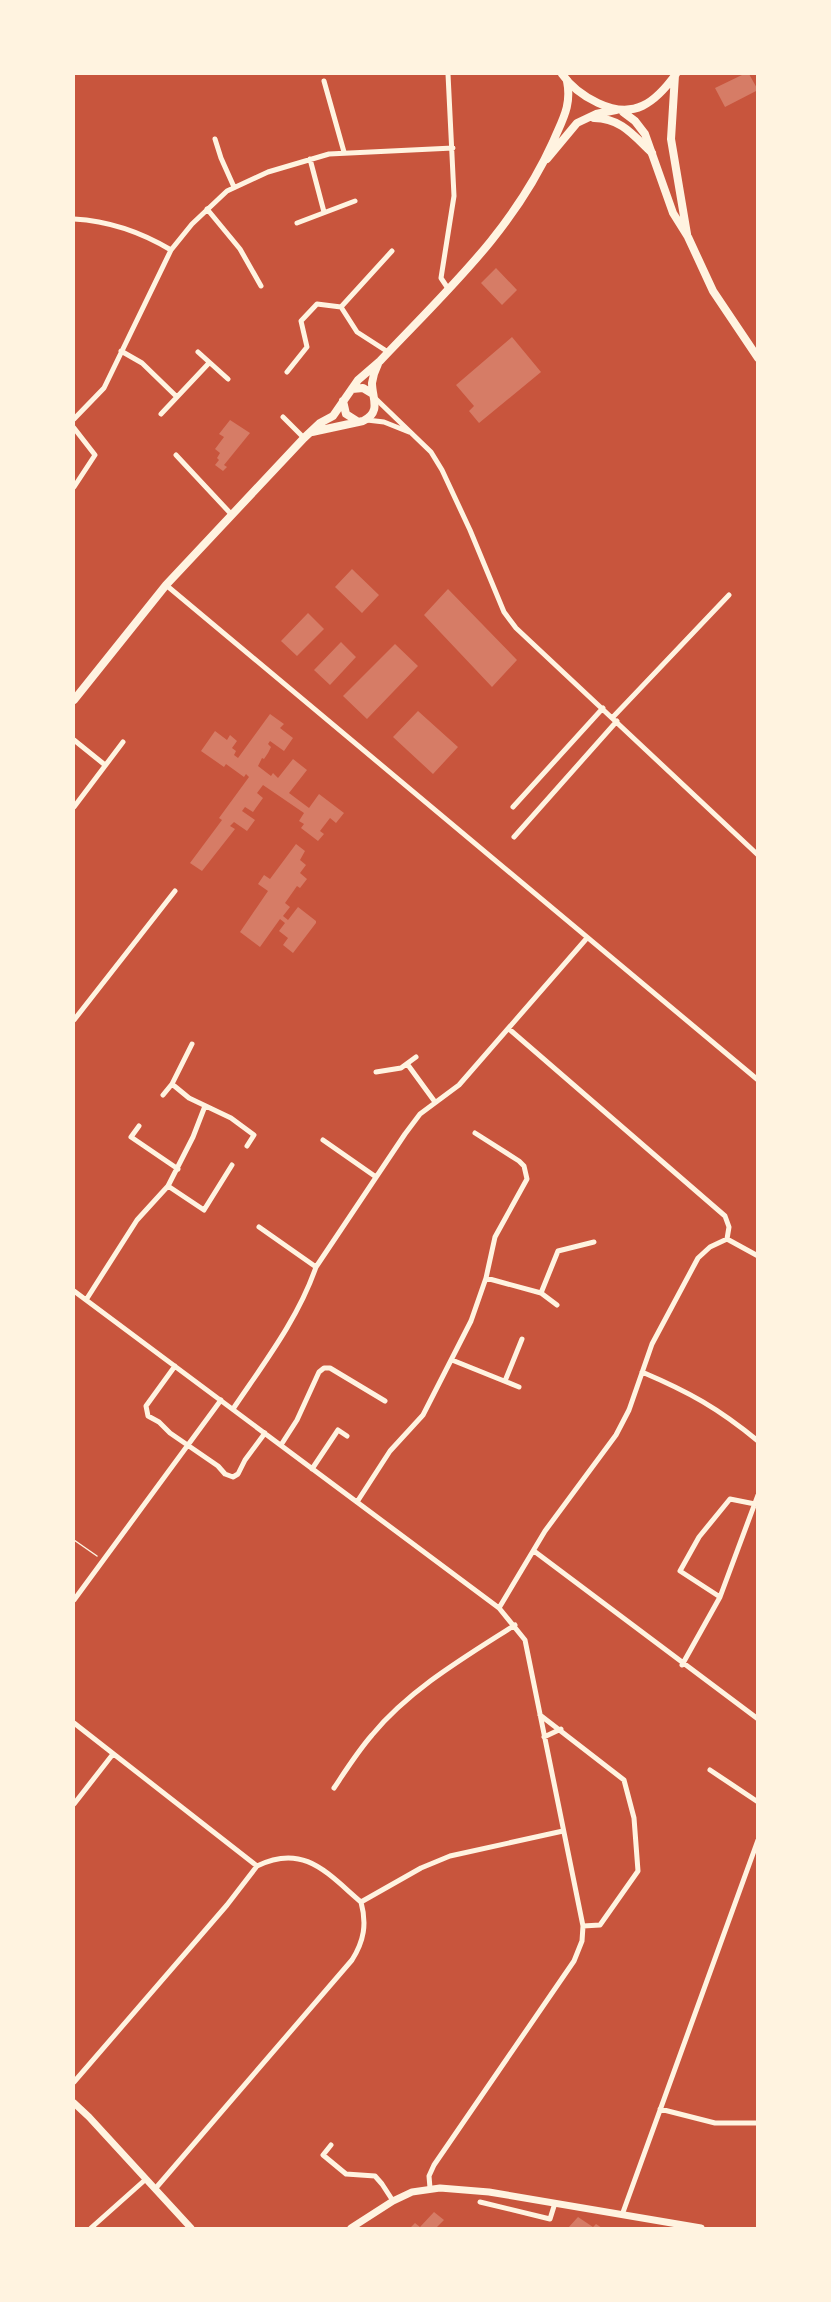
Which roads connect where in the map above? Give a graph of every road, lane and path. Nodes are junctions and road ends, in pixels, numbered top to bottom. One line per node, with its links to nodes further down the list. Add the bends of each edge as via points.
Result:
1 (448, 74): 8 (street)
2 (675, 74): 5 (main road, via 651,100); 19 (main road, via 672,145)
3 (565, 77): 5 (main road, via 592,100); 12 (main road, via 568,109)
4 (324, 81): 9 (street)
5 (620, 111): 6 (main road); 10 (main road, via 642,130)
6 (588, 118): 10 (main road, via 617,122); 12 (main road, via 571,129)
7 (215, 139): 13 (street)
8 (453, 148): 9 (street); 23 (street, via 453,209 441,273)
9 (344, 152): 11 (street)
10 (651, 153): 19 (main road, via 673,213)
11 (310, 159): 13 (street); 16 (street)
12 (545, 160): 23 (main road, via 488,246)
13 (234, 187): 15 (street)
14 (355, 201): 16 (street)
15 (207, 209): 20 (street); 22 (street, via 240,249)
16 (324, 212): 18 (street)
17 (74, 219): 20 (street, via 129,229)
18 (297, 223)
19 (688, 237): 28 (main road, via 713,291)
20 (171, 250): 25 (street)
21 (392, 251): 24 (street)
22 (261, 286)
23 (449, 290): 27 (main road)
24 (341, 307): 27 (street, via 357,332); 31 (street, via 317,304 301,321 307,347)
25 (121, 351): 34 (street, via 142,363); 39 (street, via 104,388)
26 (198, 352): 30 (street)
27 (388, 352): 29 (main road)
28 (758, 358)
29 (380, 361): 33 (main road); 35 (main road, via 373,376)
30 (209, 363): 32 (street); 34 (street)
31 (287, 372)
32 (228, 379)
33 (352, 389): 35 (main road, via 366,389); 36 (main road)
34 (177, 396): 37 (street)
35 (374, 396): 40 (main road, via 375,411); 43 (street)
36 (343, 401): 41 (main road, via 346,414); 44 (main road, via 333,416)
37 (160, 414)
38 (282, 417): 44 (street)
39 (74, 419)
40 (366, 420): 41 (main road); 43 (street)
41 (357, 421): 44 (main road)
42 (74, 428): 46 (street, via 95,455)
43 (410, 432): 51 (street, via 431,452 442,470 509,620)
44 (307, 435): 47 (main road)
45 (176, 455): 47 (street)
46 (74, 487)
47 (232, 514): 48 (main road)
48 (166, 585): 50 (main road); 61 (street)
49 (729, 595): 52 (street)
50 (74, 700)
51 (603, 708): 52 (street); 57 (street)
52 (615, 719): 58 (street); 59 (street)
53 (74, 740): 55 (street)
54 (123, 742): 55 (street)
55 (105, 765): 56 (street)
56 (74, 807)
57 (513, 807)
58 (514, 837)
59 (758, 855)
60 (175, 891): 62 (street)
61 (587, 938): 63 (street); 68 (street)
62 (74, 1020)
63 (509, 1029): 71 (street, via 459,1085); 86 (street, via 725,1216 729,1227)
64 (192, 1044): 69 (street)
65 (416, 1057): 66 (street)
66 (408, 1065): 67 (street); 71 (street)
67 (376, 1072)
68 (758, 1080)
69 (172, 1084): 70 (street); 72 (street)
70 (163, 1095)
71 (435, 1102): 83 (street, via 420,1114)
72 (205, 1106): 77 (street); 82 (street)
73 (139, 1126): 78 (street)
74 (258, 1129): 77 (street)
75 (475, 1133): 90 (street, via 519,1161 527,1179 495,1237)
76 (123, 1134): 78 (street)
77 (254, 1135): 80 (street)
78 (131, 1137): 82 (street)
79 (323, 1140): 83 (street)
80 (247, 1146)
81 (232, 1165): 84 (street, via 204,1210)
82 (178, 1169): 84 (street)
83 (376, 1177): 89 (street)
84 (168, 1186): 93 (street, via 137,1220)
85 (259, 1227): 89 (street)
86 (727, 1239): 88 (street); 98 (street, via 698,1257 652,1344)
87 (594, 1242): 92 (street, via 558,1251)
88 (758, 1256)
89 (316, 1267): 103 (street, via 282,1338)
90 (486, 1278): 92 (street); 96 (street)
91 (74, 1291): 93 (street)
92 (541, 1293): 94 (street)
93 (86, 1300): 97 (street)
94 (558, 1305)
95 (522, 1339): 99 (street)
96 (452, 1360): 99 (street); 111 (street, via 423,1415 390,1451)
97 (175, 1366): 101 (street); 107 (street, via 146,1411)
98 (642, 1372): 106 (street, via 715,1407); 114 (street, via 616,1435)
99 (505, 1381): 100 (street)
100 (519, 1387)
101 (221, 1400): 103 (street); 107 (street)
102 (384, 1401): 108 (street, via 324,1368)
103 (233, 1409): 104 (street)
104 (265, 1433): 107 (street, via 233,1477); 108 (street)
105 (347, 1436): 109 (street, via 338,1430)
106 (758, 1441)
107 (188, 1445): 115 (street)
108 (282, 1445): 109 (street)
109 (312, 1469): 111 (street)
110 (758, 1495): 112 (street)
111 (357, 1502): 118 (street)
112 (755, 1504): 116 (street); 116 (street, via 730,1499 699,1537 680,1571)
113 (74, 1540): 115 (path)
114 (534, 1551): 118 (street); 120 (street)
115 (104, 1560): 117 (street)
116 (720, 1597): 120 (street)
117 (74, 1600)
118 (499, 1608): 119 (street)
119 (515, 1625): 121 (street, via 525,1640); 128 (street, via 416,1691 372,1735)
120 (682, 1665): 122 (street)
121 (540, 1715): 124 (street); 125 (street)
122 (758, 1719)
123 (74, 1723): 126 (street)
124 (561, 1729): 125 (street); 135 (street, via 624,1780 634,1818 638,1871 600,1925)
125 (544, 1737): 131 (street)
126 (113, 1754): 130 (street); 133 (street)
127 (710, 1770): 129 (street)
128 (334, 1788)
129 (758, 1802)
130 (74, 1804)
131 (563, 1831): 134 (street, via 450,1856); 135 (street)
132 (758, 1840): 138 (street)
133 (257, 1866): 134 (street, via 275,1859 302,1858 318,1866); 136 (street)
134 (361, 1902): 142 (street, via 364,1935 352,1960)
135 (583, 1926): 143 (street, via 574,1961 434,2165 429,2176)
136 (74, 2082)
137 (74, 2103): 141 (street)
138 (660, 2109): 139 (street, via 715,2123); 147 (street)
139 (758, 2123)
140 (332, 2145): 144 (street, via 323,2155 346,2174 375,2176)
141 (146, 2179): 142 (street); 148 (street)
142 (155, 2188): 149 (street)
143 (430, 2188): 144 (street); 146 (street, via 464,2189)
144 (393, 2201): 150 (street)
145 (480, 2202): 146 (street, via 550,2219)
146 (555, 2203): 147 (street)
147 (622, 2215): 151 (street)
148 (91, 2229)
149 (191, 2229)
150 (351, 2229)
151 (701, 2229)

